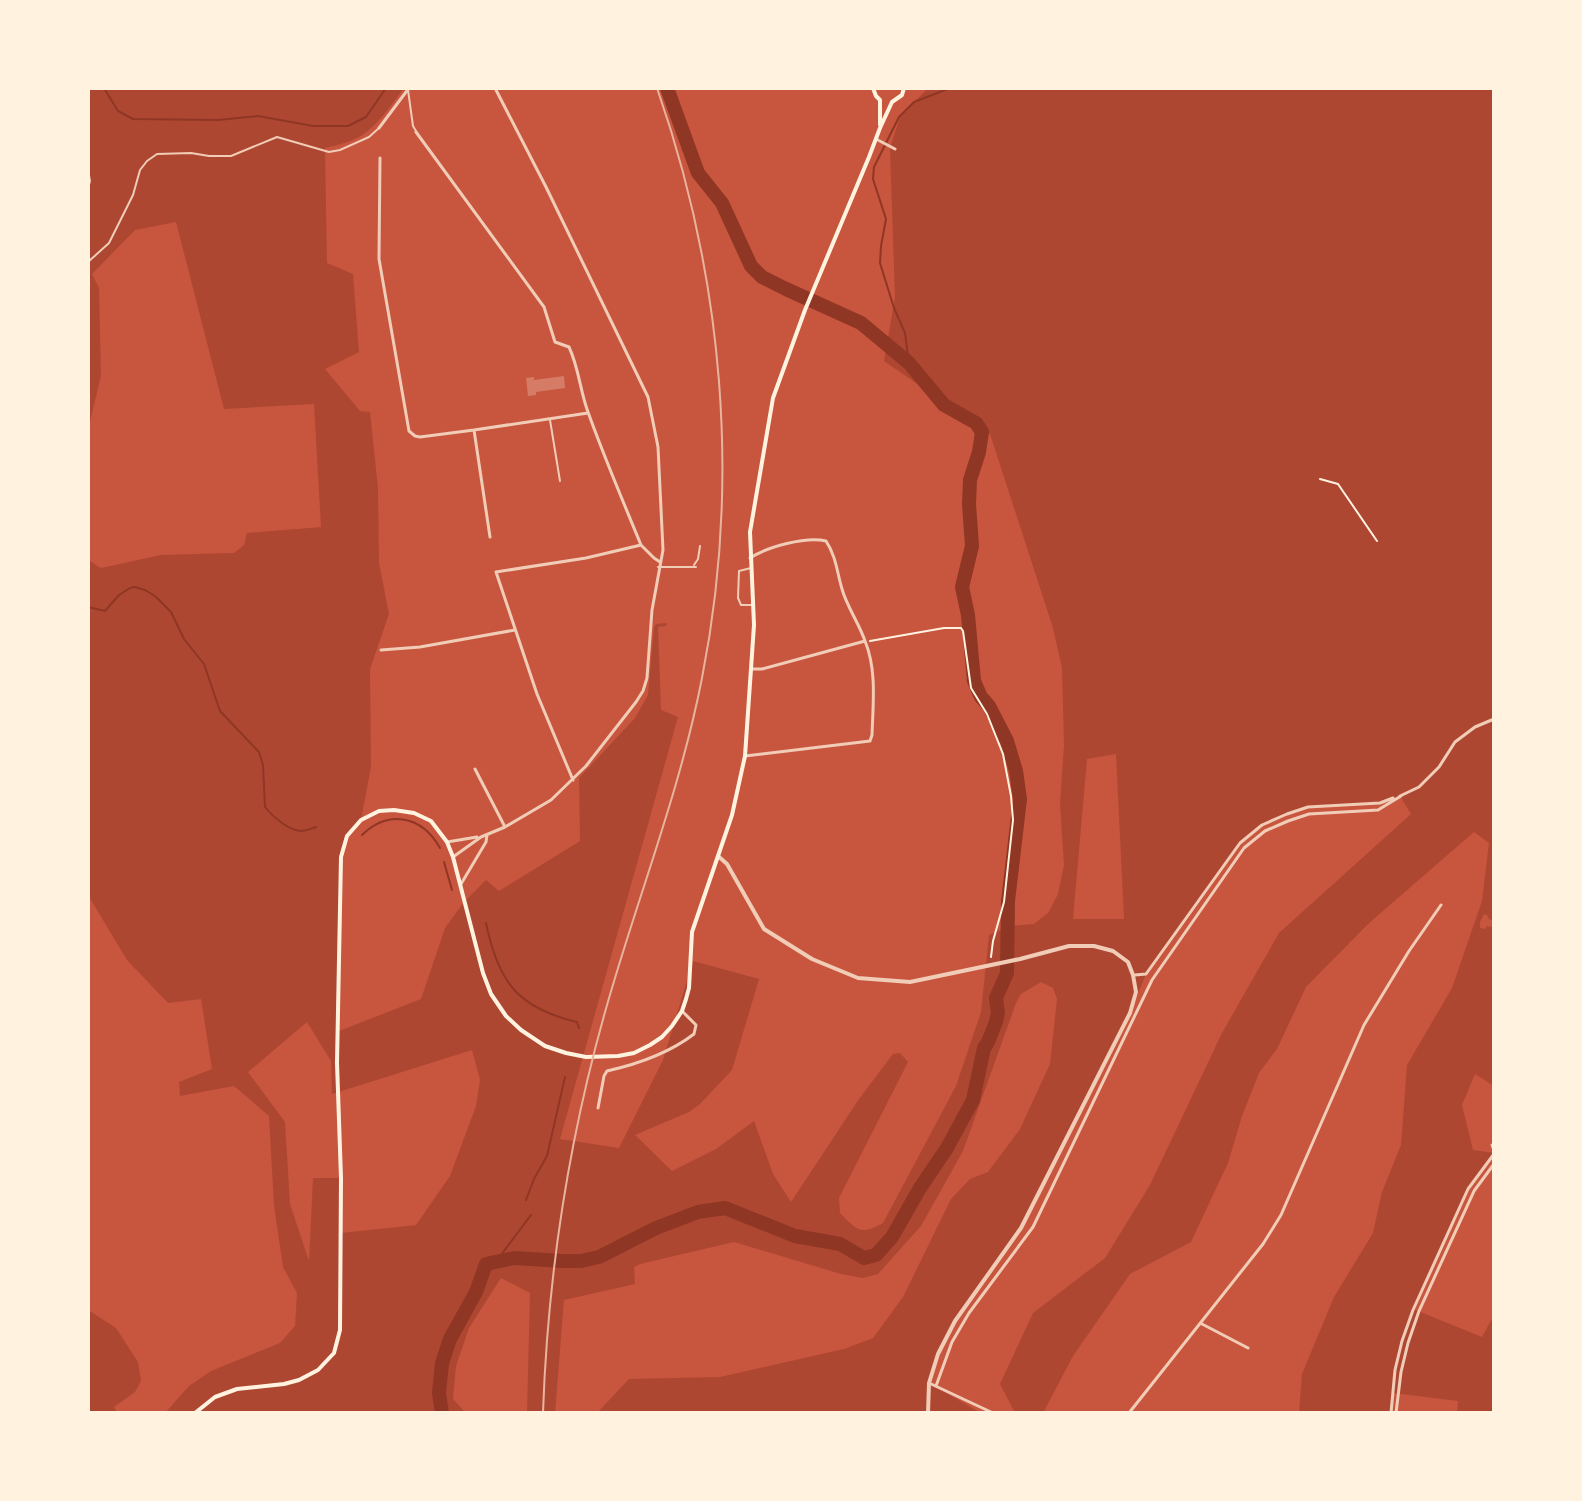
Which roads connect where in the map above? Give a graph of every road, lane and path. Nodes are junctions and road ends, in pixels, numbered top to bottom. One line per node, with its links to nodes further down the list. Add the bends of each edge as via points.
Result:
1 (408, 88): 7 (street); 9 (lane)
2 (495, 88): 26 (street, via 648,397 658,447 663,550)
3 (873, 88): 5 (main road)
4 (904, 88): 6 (main road)
5 (880, 100): 6 (main road); 8 (main road)
6 (892, 102): 8 (main road)
7 (379, 128): 15 (lane, via 329,152 277,137 231,156 157,154 140,170 109,243)
8 (880, 128): 10 (main road)
9 (416, 132): 16 (street, via 544,307 555,342 569,347)
10 (879, 141): 11 (street); 25 (main road, via 773,398)
11 (895, 149)
12 (380, 158): 18 (street, via 379,259 409,431 420,437)
13 (88, 170): 14 (lane)
14 (88, 188)
15 (88, 262)
16 (588, 413): 17 (street); 23 (street)
17 (550, 419): 18 (street); 20 (lane)
18 (474, 430): 21 (street)
19 (1320, 479): 22 (path, via 1338,484)
20 (560, 481)
21 (490, 537)
22 (1377, 541)
23 (641, 545): 26 (street); 29 (street, via 496,572)
24 (700, 546): 26 (lane, via 695,567)
25 (750, 558): 27 (main road); 30 (street, via 811,539 826,541)
26 (659, 565): 36 (street, via 643,691)
27 (751, 568): 28 (main road); 28 (lane, via 739,571 738,598 741,605)
28 (753, 605): 32 (main road)
29 (515, 630): 31 (street); 36 (street)
30 (865, 641): 32 (street); 34 (street, via 873,683 870,741); 46 (path, via 944,628 963,631 971,688 1003,754 1011,796 1004,902)
31 (381, 650)
32 (751, 669): 34 (main road)
33 (1494, 719): 37 (street, via 1455,742 1439,767)
34 (745, 756): 42 (main road)
35 (475, 769): 38 (street)
36 (573, 780): 38 (street)
37 (1401, 796): 47 (street, via 1380,803 1308,807 1262,825 1240,843 1146,974); 56 (street, via 1378,810 1309,814 1265,831 1244,848 1152,980 1033,1227 969,1313)
38 (505, 827): 39 (street)
39 (487, 835): 40 (street); 44 (street)
40 (481, 837): 41 (street); 43 (street)
41 (447, 842): 43 (main road); 57 (main road, via 431,821 394,810 361,820 343,846 337,1063 340,1330 334,1353 299,1380 237,1389)
42 (718, 856): 46 (street, via 764,929 812,959 851,975 910,982); 48 (main road, via 692,932 689,988)
43 (453, 857): 44 (main road)
44 (461, 885): 48 (main road, via 491,994 506,1016 545,1046 586,1057 634,1053 662,1037)
45 (1441, 905): 53 (street, via 1364,1025 1281,1215)
46 (991, 965): 47 (street, via 1069,946 1094,946 1128,962)
47 (1133, 975): 55 (street, via 1136,992 1130,1013 1021,1228 955,1321)
48 (682, 1011): 49 (street, via 696,1025 694,1034 637,1064 607,1071)
49 (598, 1108)
50 (1494, 1144): 51 (street)
51 (1494, 1152): 61 (street, via 1468,1189 1413,1310 1395,1370)
52 (1494, 1164): 62 (street, via 1474,1191 1419,1311 1401,1372)
53 (1201, 1324): 54 (street); 60 (street)
54 (1248, 1348)
55 (929, 1383): 56 (street); 58 (street)
56 (936, 1386): 59 (street)
57 (195, 1413)
58 (928, 1413)
59 (993, 1413)
60 (1129, 1413)
61 (1391, 1413)
62 (1396, 1413)

